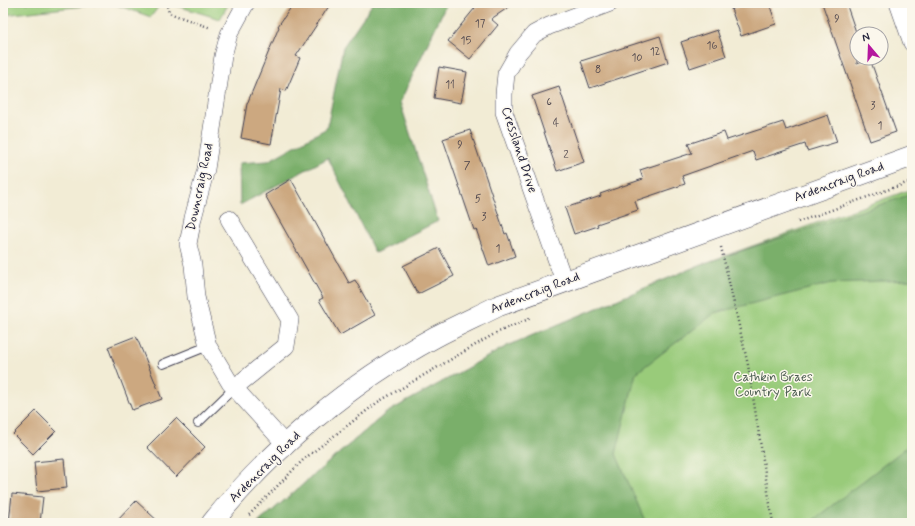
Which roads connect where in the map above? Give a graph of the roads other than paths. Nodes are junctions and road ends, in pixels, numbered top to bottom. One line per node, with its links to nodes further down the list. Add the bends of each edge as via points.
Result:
1 (246, 3): 8 (street, Downcraig Road, via 229,34 223,56 206,169 188,244 196,296)
2 (610, 3): 7 (street, Cressland Drive, via 534,34 518,53 506,74 504,112)
3 (898, 3): 4 (street)
4 (912, 43)
5 (912, 156): 7 (street, Ardencraig Road)
6 (229, 219): 10 (street, via 290,320 286,346)
7 (564, 281): 12 (street, Ardencraig Road, via 498,306 435,337 364,381)
8 (208, 346): 9 (lane); 10 (street, Downcraig Road)
9 (163, 364)
10 (234, 388): 11 (lane); 12 (street, Downcraig Road)
11 (198, 423)
12 (285, 444): 13 (street, Ardencraig Road)
13 (212, 523)

